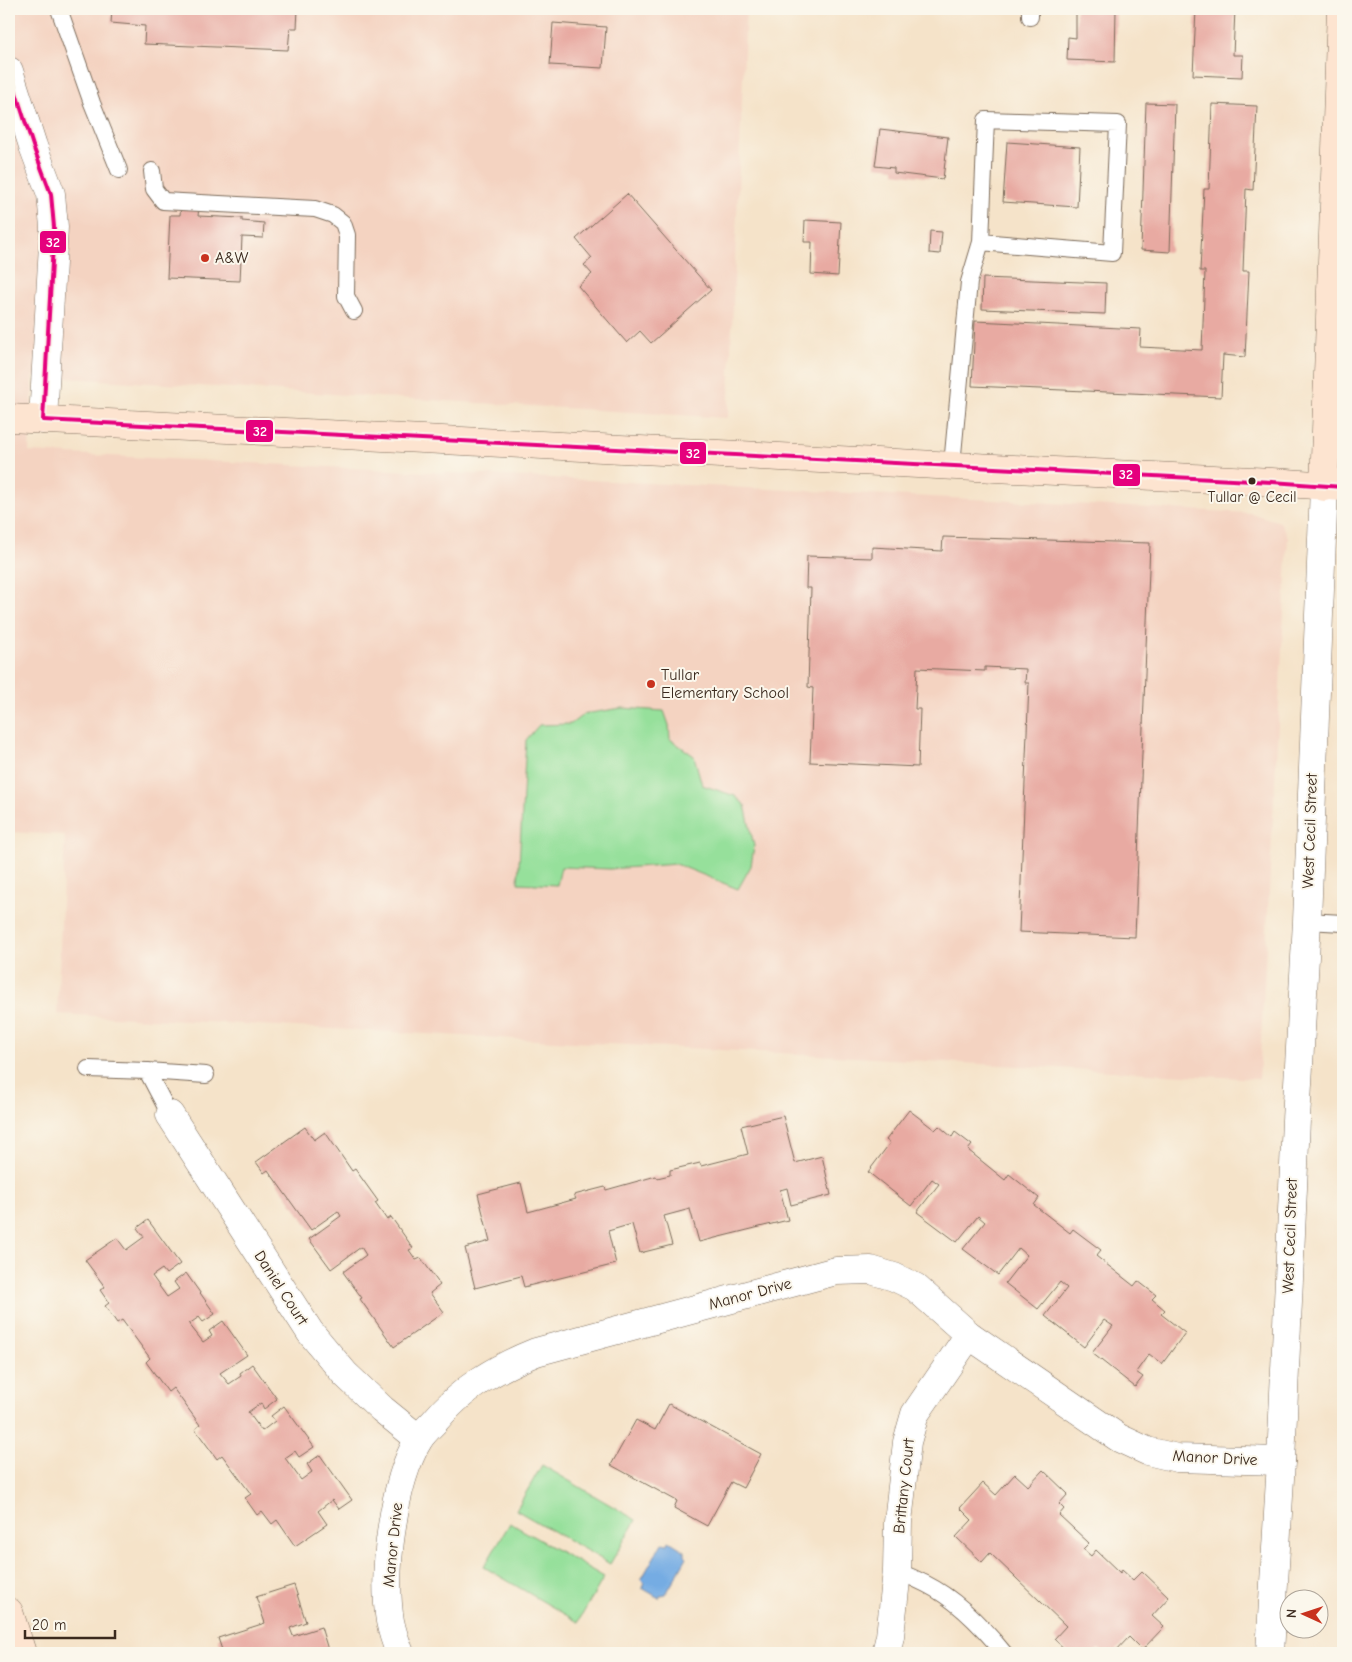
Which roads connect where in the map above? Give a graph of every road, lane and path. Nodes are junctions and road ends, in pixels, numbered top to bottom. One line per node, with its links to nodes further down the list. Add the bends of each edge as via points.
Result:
1 (59, 9): 5 (lane)
2 (1341, 9): 3 (main road, West Cecil Street)
3 (1341, 67): 12 (main road, West Cecil Street)
4 (9, 71): 10 (street, via 51,194 54,227)
5 (120, 170)
6 (152, 172): 8 (lane, via 154,189 163,201 315,209 333,215 343,224 348,235 346,296)
7 (981, 242): 7 (lane, via 986,120 1118,124 1112,252); 11 (lane, via 969,282)
8 (354, 310)
9 (9, 418): 10 (main road)
10 (42, 420): 11 (main road)
11 (952, 465): 12 (main road)
12 (1333, 487): 13 (street, West Cecil Street)
13 (1307, 921): 14 (lane); 21 (street, West Cecil Street)
14 (1343, 923)
15 (88, 1068): 16 (lane)
16 (147, 1071): 17 (lane); 18 (lane)
17 (206, 1075)
18 (170, 1115): 20 (street, Daniel Court, via 310,1332 345,1374)
19 (969, 1336): 20 (street, Manor Drive, via 915,1287 894,1276 871,1270 836,1271 536,1352 486,1375 446,1407); 21 (street, Manor Drive, via 1119,1438 1147,1450 1177,1458); 22 (street, Brittany Court, via 915,1414 902,1479)
20 (419, 1439): 25 (street, Manor Drive, via 400,1488 390,1546 387,1586 390,1622)
21 (1281, 1461): 28 (street, West Cecil Street)
22 (897, 1571): 26 (street, Brittany Court); 27 (lane, via 927,1584 957,1605)
23 (9, 1612): 24 (main road)
24 (22, 1653)
25 (400, 1653)
26 (886, 1653)
27 (1004, 1653)
28 (1270, 1653)

